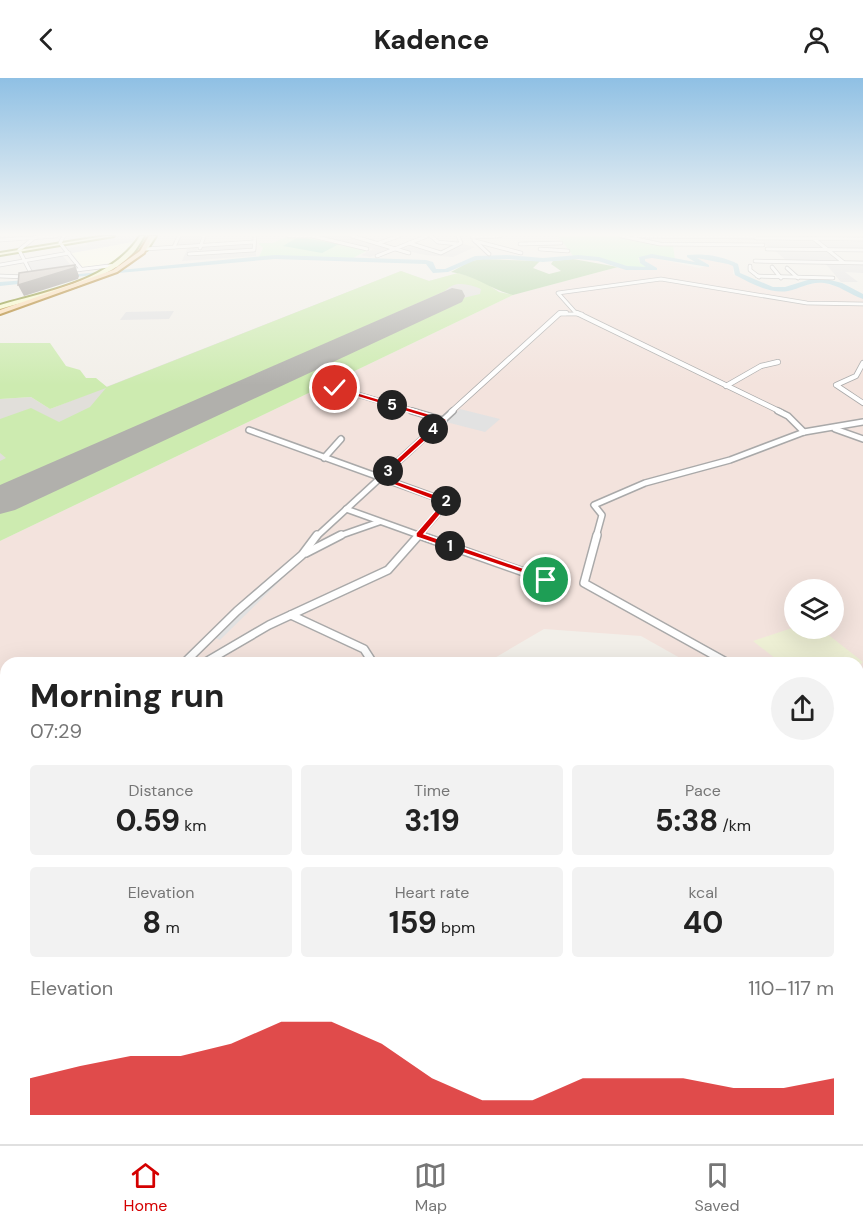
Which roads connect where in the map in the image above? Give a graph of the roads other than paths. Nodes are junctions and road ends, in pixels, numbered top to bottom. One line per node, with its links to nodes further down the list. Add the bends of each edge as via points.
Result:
1 (64, 286): 7 (main road)
2 (67, 286): 9 (main road)
3 (68, 286): 6 (main road)
4 (611, 286): 10 (street, via 558,293)
5 (702, 286): 8 (street, via 807,303)
6 (59, 289): 7 (main road); 9 (main road)
7 (51, 290): 9 (main road)
8 (863, 304)
9 (0, 310)
10 (575, 312): 13 (street); 16 (street, via 560,313)
11 (778, 362): 13 (street, via 761,366)
12 (863, 363): 15 (street, via 856,376 836,385)
13 (726, 386): 20 (street, via 788,416)
14 (335, 388): 16 (street)
15 (863, 403)
16 (443, 420): 24 (street)
17 (863, 423): 18 (street)
18 (833, 428): 20 (street); 22 (street)
19 (249, 430): 23 (street)
20 (804, 432): 34 (street, via 730,460 645,483 594,505 602,515 584,583)
21 (341, 439): 23 (street)
22 (863, 439)
23 (324, 458): 24 (street)
24 (380, 478): 25 (street); 27 (street, via 449,500)
25 (346, 509): 26 (street); 28 (street)
26 (380, 521): 27 (street); 28 (street, via 334,537)
27 (419, 535): 29 (street); 30 (street, via 388,570)
28 (302, 555): 31 (street)
29 (546, 580)
30 (291, 615): 32 (street); 33 (street, via 364,649)
31 (190, 657)
32 (215, 657)
33 (369, 657)
34 (717, 657)

